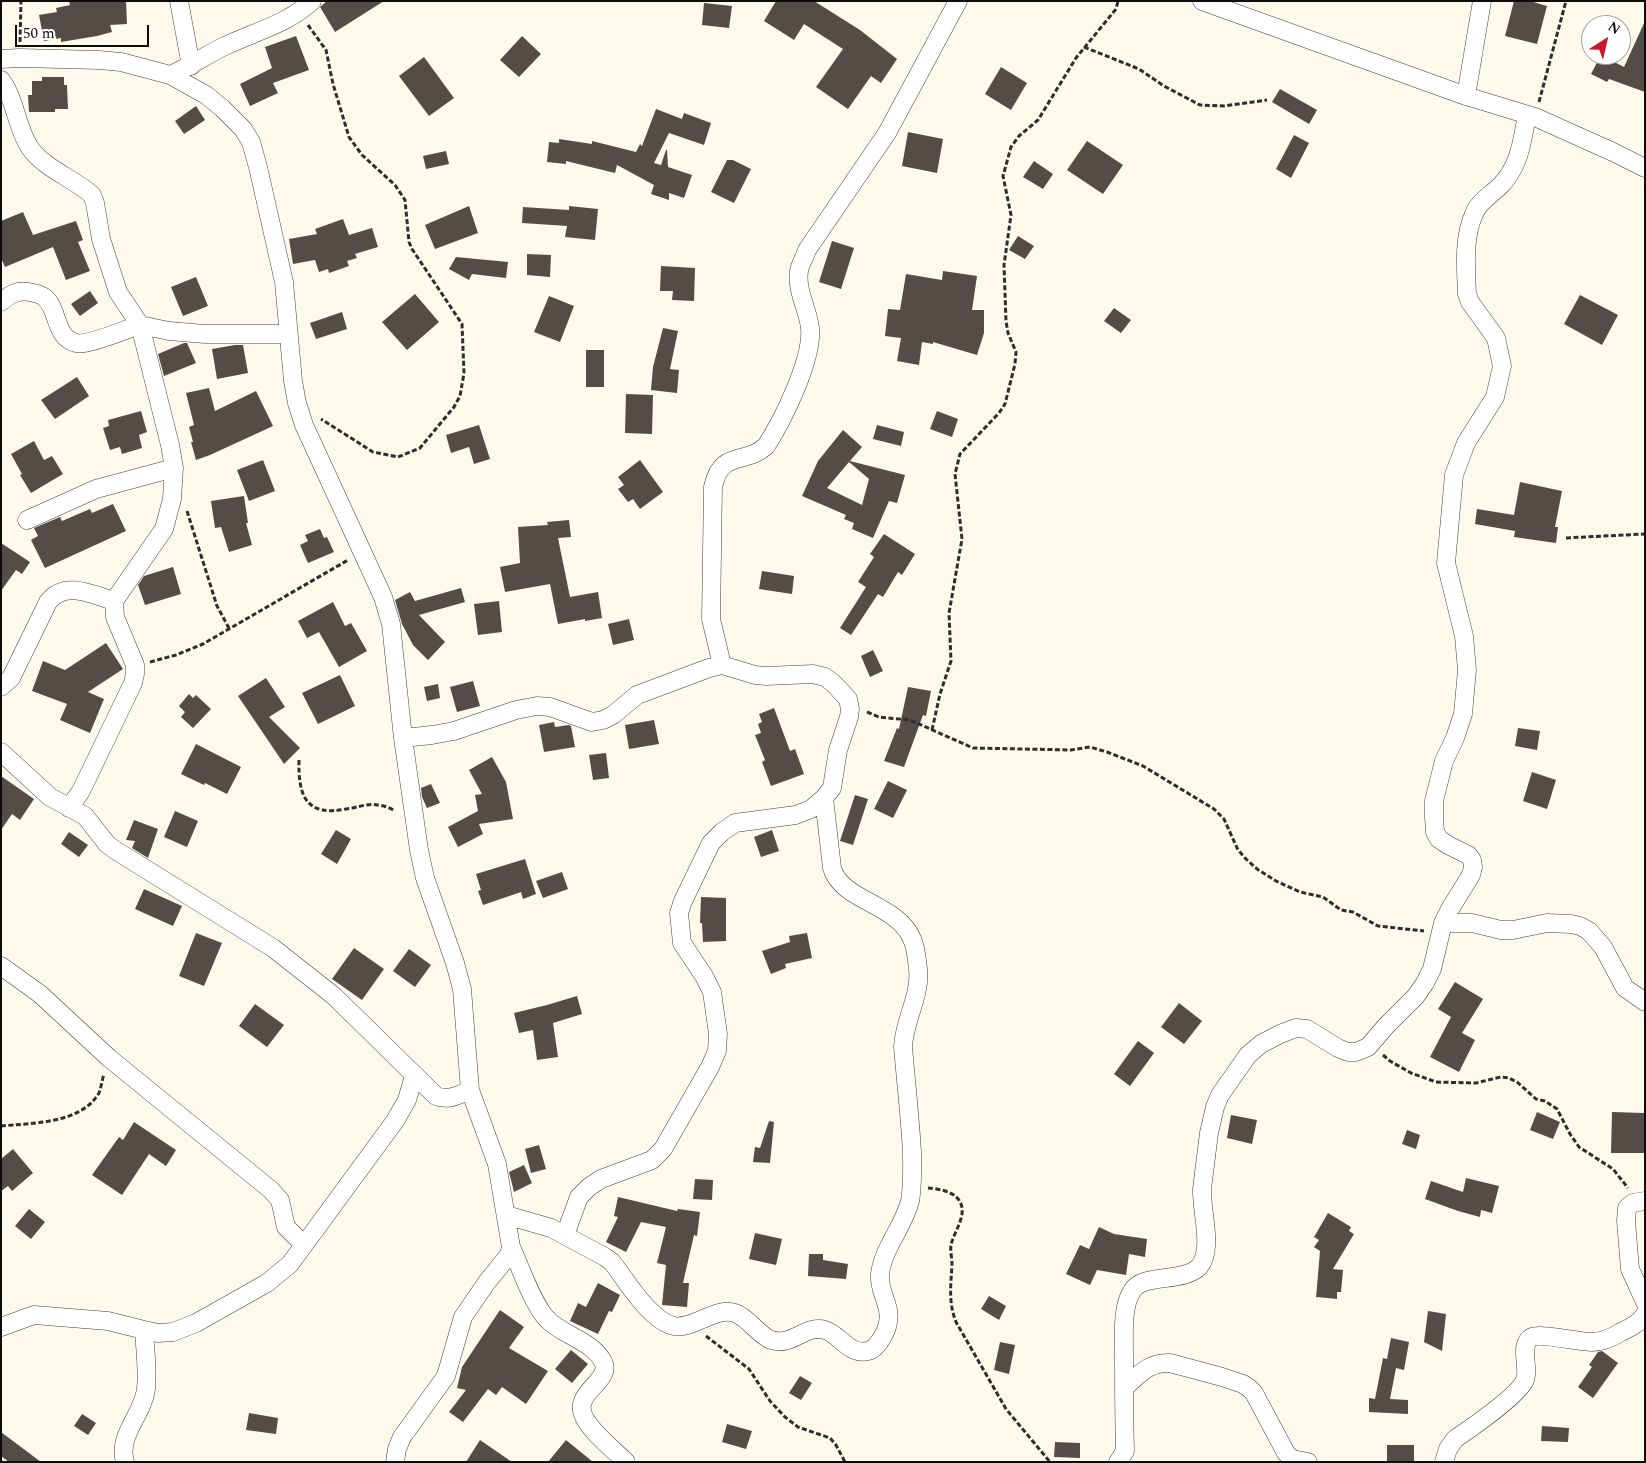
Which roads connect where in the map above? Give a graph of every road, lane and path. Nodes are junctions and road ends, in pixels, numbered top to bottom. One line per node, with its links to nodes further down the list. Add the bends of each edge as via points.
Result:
1 (21, 1): 10 (path)
2 (179, 1): 12 (street)
3 (958, 1): 32 (street, via 887,133 808,250 799,269 798,283 810,329 807,357 784,414 761,451 722,466 716,477 713,487 711,619)
4 (1118, 1): 9 (path, via 1116,9)
5 (1202, 1): 15 (street)
6 (1482, 1): 15 (street)
7 (1566, 1): 17 (path)
8 (305, 7): 12 (street); 22 (path, via 326,50 349,137 405,200 412,250 462,324 463,338 464,373 460,396 420,448 398,457 373,452)
9 (1084, 47): 16 (path, via 1139,69 1200,105 1224,106); 35 (path, via 1038,120 1011,147 1003,176 1011,215 1004,265 1006,321 1016,352 1015,364 1005,404 960,454 955,474 962,539 949,613 951,661)
10 (20, 58): 11 (street); 13 (street, via 121,62)
11 (1, 59)
12 (190, 66): 13 (street)
13 (170, 75): 21 (street, via 222,108 251,142 284,282)
14 (1, 80): 20 (street, via 30,148 40,159 92,195 101,239 118,292)
15 (1466, 96): 17 (street)
16 (1267, 100)
17 (1531, 116): 18 (street); 42 (street, via 1518,160 1510,175 1478,206 1468,235 1467,294 1496,338 1502,366 1495,397 1466,443 1454,475 1446,564 1464,636 1467,670 1463,714 1444,761 1434,801 1434,817 1435,832 1439,838 1468,855 1473,867)
18 (1645, 168)
19 (1, 302): 20 (street, via 22,290 44,297 63,334 74,343 82,344)
20 (140, 325): 21 (street, via 205,334); 23 (street)
21 (288, 334): 28 (street, via 294,389 304,425)
22 (320, 418)
23 (174, 468): 25 (street, via 96,489); 29 (street, via 172,499 164,529)
24 (186, 508): 30 (path, via 217,606)
25 (27, 520)
26 (1645, 534): 27 (path)
27 (1566, 538)
28 (362, 552): 30 (path); 36 (street, via 383,596 391,624)
29 (114, 600): 31 (street, via 115,617); 33 (street, via 74,590 64,589 54,594 11,678)
30 (230, 630): 31 (path, via 176,655)
31 (135, 665): 40 (street, via 134,683 81,791)
32 (722, 665): 34 (street, via 755,675 813,674 825,677); 36 (street, via 638,695 603,720 592,722 550,707 537,706 454,730)
33 (1, 688)
34 (848, 700): 35 (path, via 874,716 910,720); 39 (street, via 849,717 838,750 832,788)
35 (932, 730): 42 (path, via 973,748 1072,750 1090,747 1107,752 1143,766 1214,809 1224,819 1238,850 1257,869 1276,880 1300,892 1323,897 1341,910 1354,912 1378,926)
36 (403, 738): 41 (street)
37 (1, 752): 40 (street, via 50,797)
38 (299, 760): 41 (path, via 301,792 312,807 327,812 378,805 402,814)
39 (824, 798): 50 (street, via 832,868 837,881 894,917 913,940 918,970 917,992 902,1047 911,1123); 53 (street, via 796,816 735,823 710,843 679,913 682,943 712,992 717,1051 663,1149 652,1160 601,1179 589,1187 579,1197)
40 (69, 808): 47 (street, via 85,816 115,850 273,948 334,996)
41 (416, 826): 48 (street, via 425,878 462,989)
42 (1442, 928): 44 (street, via 1472,923 1502,930 1546,923 1580,926 1603,948 1625,988); 45 (street, via 1432,969 1425,983)
43 (1, 966): 46 (street, via 40,994)
44 (1645, 1002)
45 (1375, 1038): 51 (path, via 1384,1057 1426,1079 1476,1083 1501,1077 1517,1082 1536,1099 1557,1109 1579,1147 1613,1168 1626,1186); 61 (street, via 1364,1050 1348,1052 1307,1029 1296,1028 1261,1044 1248,1055 1220,1095 1212,1117 1202,1194 1207,1249 1204,1259 1194,1271 1133,1288 1125,1317)
46 (109, 1058): 49 (path, via 98,1093 82,1110 68,1118); 54 (street, via 271,1190 280,1200 286,1227)
47 (414, 1076): 48 (street, via 443,1099); 54 (street, via 407,1100 395,1121)
48 (470, 1090): 52 (street, via 497,1164)
49 (1, 1126)
50 (912, 1186): 58 (street, via 909,1202 880,1276 889,1313 886,1332 870,1350 849,1348 831,1333 816,1329 793,1339 772,1340 741,1315 728,1311); 66 (path, via 941,1189 960,1201 961,1219 951,1250 952,1311 1006,1409)
51 (1643, 1200): 56 (street, via 1632,1203 1628,1208 1626,1236 1630,1269)
52 (506, 1215): 53 (street, via 552,1228); 55 (street)
53 (565, 1236): 58 (street, via 612,1262 658,1318 674,1326)
54 (304, 1245): 60 (street, via 279,1274 196,1323 173,1332)
55 (511, 1247): 63 (street, via 509,1255 463,1317 446,1376 402,1437); 64 (street, via 548,1321 600,1357 604,1374 584,1397 583,1416)
56 (1645, 1302)
57 (1645, 1314): 69 (street, via 1626,1330 1595,1342 1532,1337 1524,1348 1527,1374 1519,1389 1455,1439)
58 (685, 1326): 65 (path, via 710,1338 749,1369 785,1417 798,1427 830,1438)
59 (1, 1327): 60 (street, via 34,1315 108,1322)
60 (144, 1330): 62 (street, via 146,1388 124,1442)
61 (1124, 1388): 67 (street, via 1125,1451); 68 (street, via 1151,1366 1160,1363 1244,1384 1254,1393 1286,1453)
62 (125, 1462)
63 (395, 1462)
64 (626, 1462)
65 (845, 1462)
66 (1050, 1462)
67 (1118, 1462)
68 (1308, 1462)
69 (1444, 1462)

